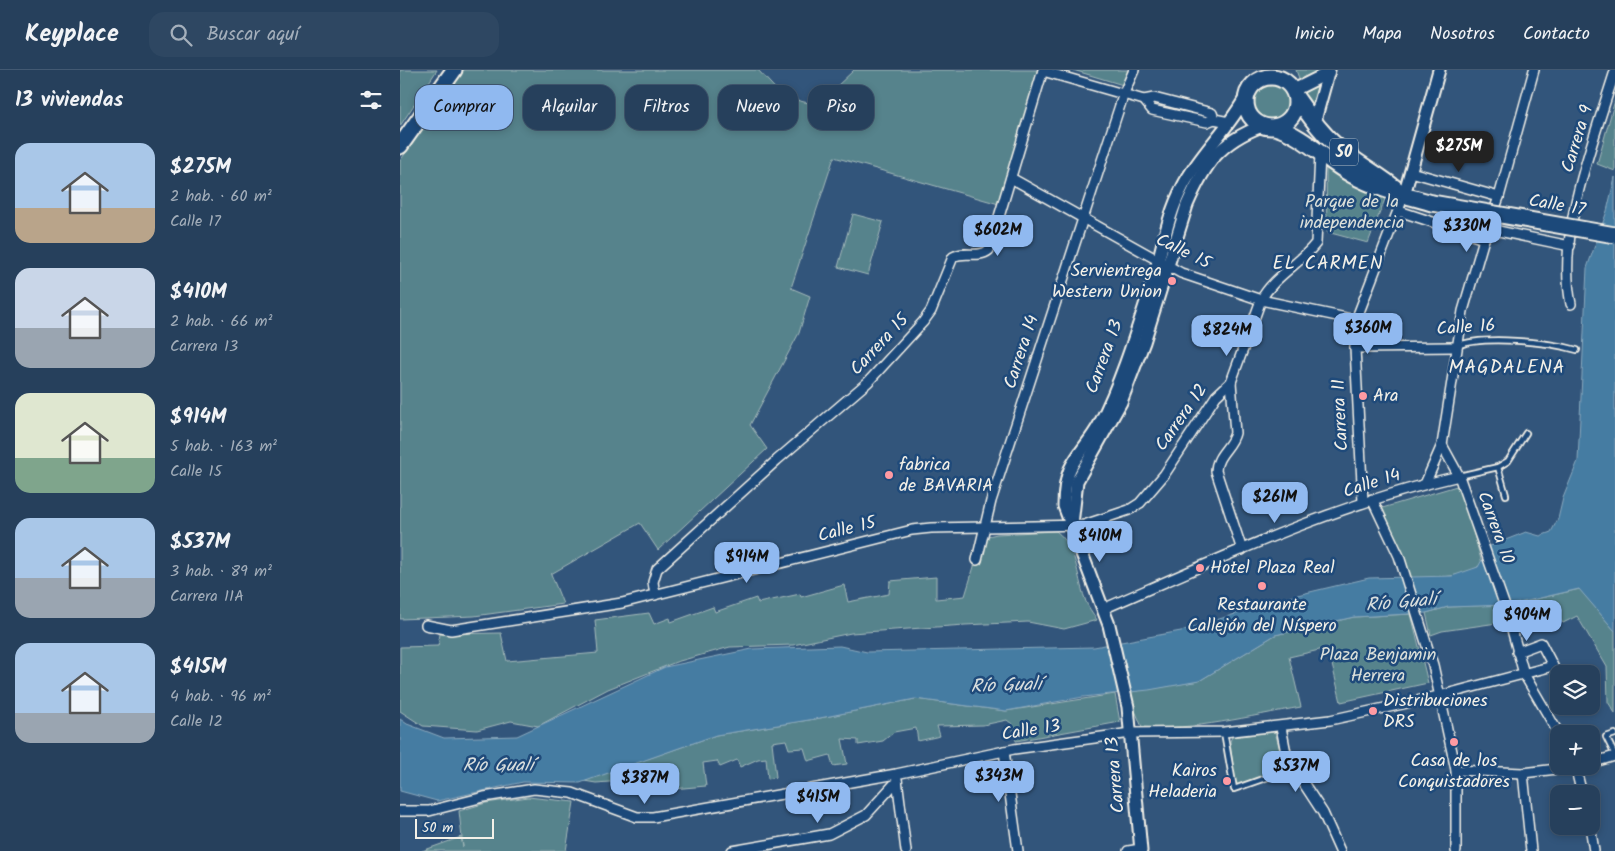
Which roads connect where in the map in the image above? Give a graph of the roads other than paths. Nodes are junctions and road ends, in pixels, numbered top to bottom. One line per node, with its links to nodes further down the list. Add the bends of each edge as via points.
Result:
1 (454, 70): 16 (highway)
2 (1043, 70): 11 (street); 19 (street, Carrera 15)
3 (1134, 70): 11 (street, Carrera 14)
4 (1249, 70): 12 (highway, 50)
5 (1287, 70): 10 (highway, 50)
6 (1439, 70): 18 (street, Carrera 11)
7 (1534, 70): 21 (street)
8 (1615, 71): 27 (street, Carrera 9, via 1574,208)
9 (1329, 72): 10 (street); 14 (street)
10 (1294, 92): 12 (highway, 50, via 1287,82 1270,76 1253,83); 14 (highway, Calle 17 / 50); 15 (highway, via 1296,105 1289,120)
11 (1124, 93): 13 (street, via 1144,100 1152,110 1207,122 1214,119); 23 (street, Carrera 14)
12 (1247, 93): 13 (street, Carrera 13); 15 (highway, 50, via 1247,111 1256,122)
13 (1229, 122): 28 (street, Carrera 13, via 1200,158 1182,188)
14 (1314, 124): 20 (highway, Calle 17 / 50, via 1338,148)
15 (1268, 126): 17 (highway, Calle 17 / 50, via 1291,132); 29 (street, Carrera 13, via 1240,134 1206,169 1187,205)
16 (400, 146)
17 (1320, 154): 20 (highway, Calle 17 / 50, via 1377,187); 30 (street, Carrera 12, via 1316,243 1267,289)
18 (1411, 172): 20 (street, Carrera 11); 21 (street)
19 (1011, 178): 23 (street, Calle 15); 49 (street, Carrera 15, via 988,250 982,254 953,256 931,311 914,333 868,382 657,569)
20 (1404, 195): 22 (street, Carrera 11); 25 (highway, Calle 17 / 50, bridge, via 1432,203)
21 (1499, 197): 24 (street)
22 (1399, 211): 26 (street); 32 (street, Carrera 11)
23 (1083, 218): 28 (street, Calle 15); 45 (street, Carrera 14)
24 (1489, 229): 26 (street); 27 (street)
25 (1615, 235)
26 (1484, 238): 33 (street)
27 (1570, 246): 31 (street, Carrera 9, via 1567,283)
28 (1157, 259): 29 (street, Calle 15); 46 (street, Carrera 13, via 1153,281 1114,391 1099,425 1070,468 1064,506)
29 (1169, 265): 30 (street, Calle 15, via 1181,273); 46 (street, Carrera 13, via 1121,402 1077,481)
30 (1260, 300): 32 (street, Calle 15); 36 (street, Carrera 12)
31 (1571, 304)
32 (1356, 320): 34 (street, Carrera 11)
33 (1456, 347): 34 (street, Calle 16); 35 (lane, Calle 16, via 1467,342 1523,342 1554,343); 38 (street)
34 (1355, 348): 44 (street, Carrera 11)
35 (1577, 350)
36 (1231, 382): 46 (street, Carrera 12, via 1216,396 1164,476 1140,503 1129,510); 47 (street, via 1234,437 1218,461 1216,471)
37 (1526, 433): 39 (lane, via 1508,461)
38 (1442, 445): 40 (street, Carrera 10); 41 (street)
39 (1498, 467): 40 (lane); 42 (lane)
40 (1459, 476): 41 (street, Calle 14); 52 (street, Carrera 10, via 1508,615)
41 (1425, 484): 43 (street, Calle 14)
42 (1506, 495)
43 (1372, 500): 44 (street, Calle 14); 54 (street, via 1398,556)
44 (1362, 502): 47 (street, Calle 14)
45 (985, 526): 46 (street, Calle 15); 48 (street, Carrera 14); 49 (street, Calle 15, via 912,530)
46 (1072, 526): 50 (street, Carrera 13)
47 (1242, 550): 50 (street, Calle 14)
48 (977, 560)
49 (654, 595): 51 (street, Calle 15, via 451,630)
50 (1103, 609): 58 (street, Carrera 13, via 1128,707)
51 (426, 625)
52 (1517, 652): 53 (street, Carrera 10); 53 (street, Calle 13, via 1541,643 1552,666)
53 (1524, 674): 54 (street, Calle 13); 55 (street, Carrera 10)
54 (1440, 696): 56 (street, Calle 13, via 1330,720); 64 (street)
55 (1554, 725)
56 (1281, 727): 57 (street, Calle 13); 63 (street, via 1287,758)
57 (1224, 732): 58 (street, Calle 13); 63 (lane, via 1234,789)
58 (1131, 733): 60 (street, Calle 13); 70 (street, Carrera 13)
59 (1615, 734): 61 (lane, via 1606,737)
60 (1004, 751): 67 (street, Calle 13); 73 (street)
61 (1615, 756): 62 (street)
62 (1600, 761)
63 (1294, 768): 75 (street, via 1323,813)
64 (1456, 770): 66 (street); 76 (street)
65 (1550, 770): 66 (street)
66 (1523, 772): 77 (street)
67 (897, 778): 68 (street, Calle 13, via 653,817 637,817 572,793 534,789 429,811); 71 (street, via 866,815 828,834); 72 (street)
68 (400, 811)
69 (1591, 835): 78 (street)
70 (1141, 850): 74 (street)
71 (732, 851)
72 (906, 851)
73 (1018, 851)
74 (1128, 851)
75 (1340, 851)
76 (1456, 851)
77 (1532, 851)
78 (1594, 851)

